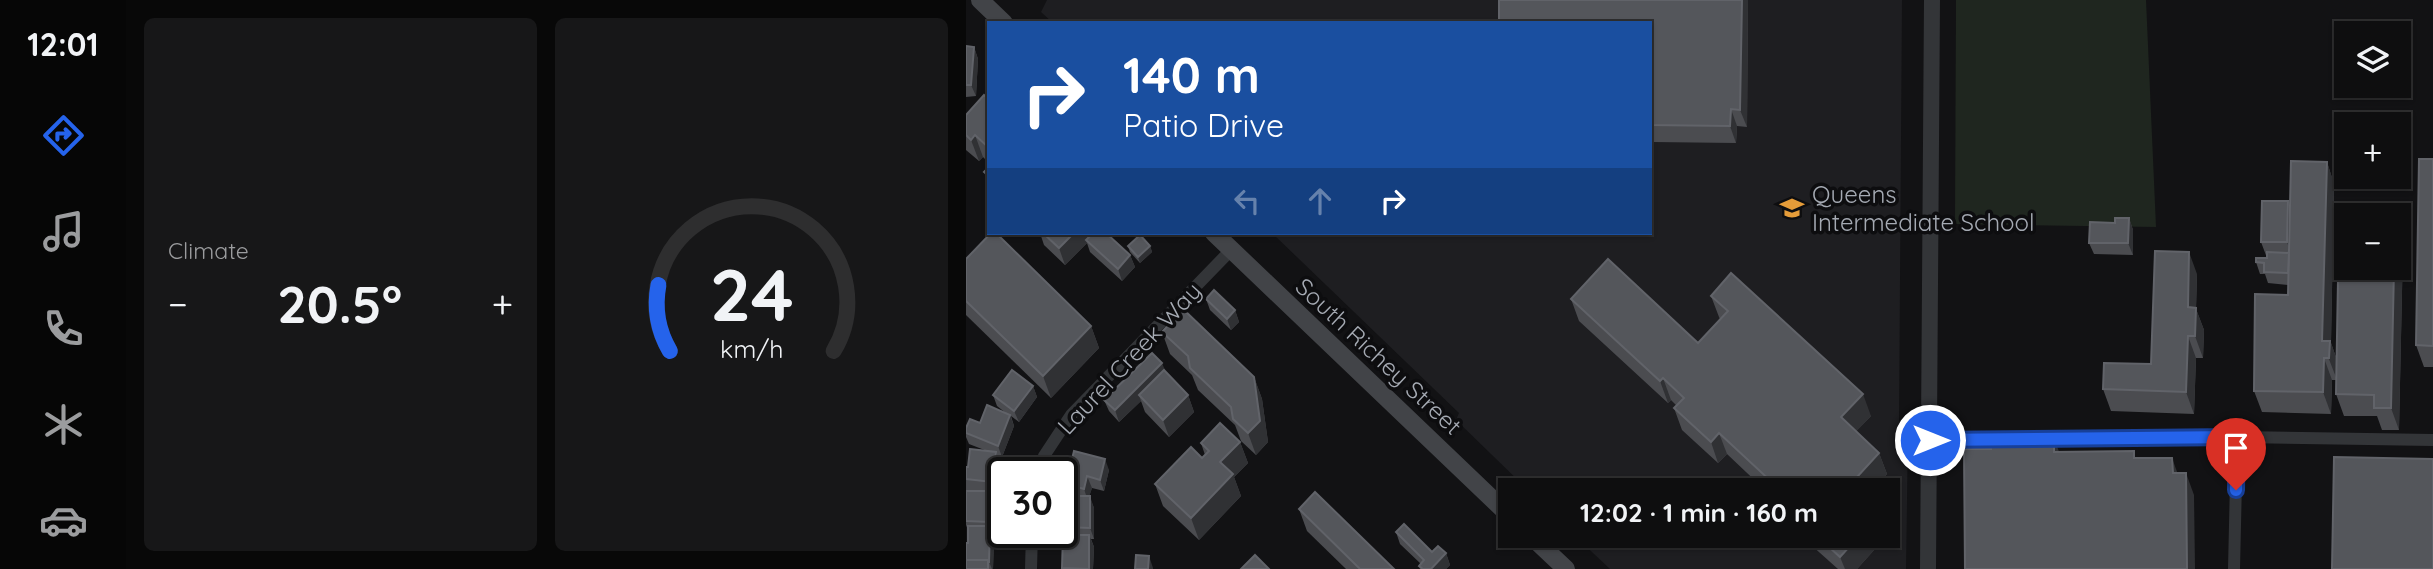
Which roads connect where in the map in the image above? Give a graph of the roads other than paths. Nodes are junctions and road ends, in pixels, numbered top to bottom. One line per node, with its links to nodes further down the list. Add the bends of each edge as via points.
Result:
1 (980, 0): 3 (main road)
2 (1932, 0): 7 (street)
3 (1002, 21)
4 (1216, 235): 5 (main road, South Richey Street)
5 (1231, 250): 9 (street, Laurel Creek Way, via 1071,415); 10 (main road, South Richey Street)
6 (2237, 437): 7 (street); 8 (street); 16 (street)
7 (1930, 440): 15 (street)
8 (2433, 440)
9 (1044, 457)
10 (1498, 505)
11 (1031, 548): 13 (street)
12 (1544, 548): 14 (main road)
13 (1031, 569)
14 (1566, 569)
15 (1928, 569)
16 (2234, 569)

